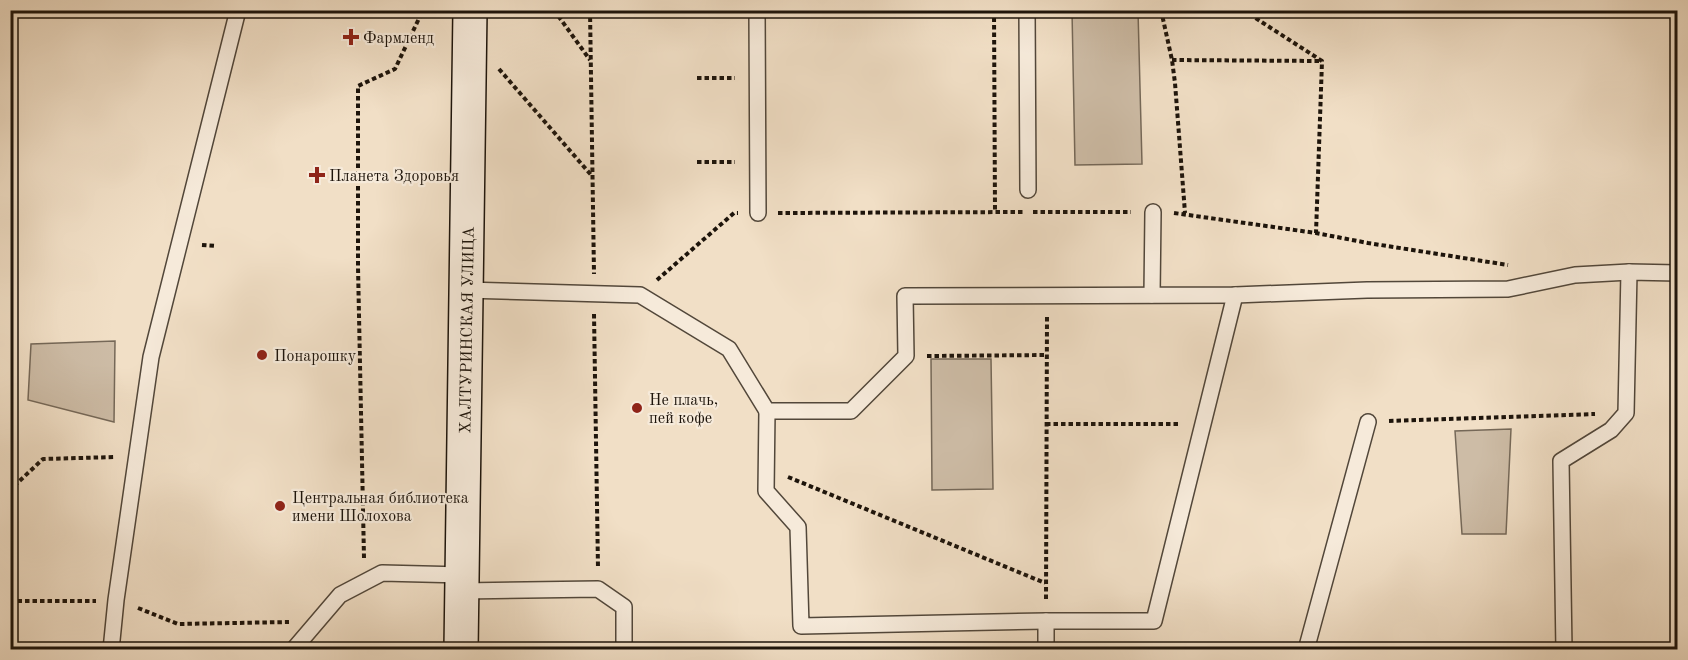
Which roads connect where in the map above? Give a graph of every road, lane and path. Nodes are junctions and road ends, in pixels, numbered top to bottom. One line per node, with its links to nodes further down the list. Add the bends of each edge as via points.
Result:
1 (238, 10): 42 (lane, via 151,357)
2 (423, 10): 45 (path, via 395,69 358,86)
3 (470, 10): 30 (street, ХАЛТУРИНСКАЯ УЛИЦА)
4 (554, 10): 11 (path)
5 (756, 10): 17 (lane)
6 (994, 10): 22 (path)
7 (1027, 10): 21 (lane)
8 (1161, 10): 12 (path)
9 (1243, 10): 13 (path)
10 (1671, 10): 15 (path)
11 (591, 60)
12 (1172, 60): 13 (path); 25 (path)
13 (1322, 61): 26 (path)
14 (493, 62): 20 (path)
15 (1676, 67)
16 (697, 78): 17 (path)
17 (757, 78): 19 (lane)
18 (697, 162): 19 (path)
19 (758, 162): 24 (lane)
20 (592, 176)
21 (1028, 190)
22 (994, 212): 23 (path); 24 (path)
23 (1153, 212): 25 (path); 34 (lane)
24 (758, 213): 32 (path, via 734,213)
25 (1185, 213): 26 (path)
26 (1316, 233): 27 (path)
27 (1518, 266)
28 (1629, 272): 29 (lane); 31 (lane, via 1575,275 1508,289); 38 (lane)
29 (1677, 273)
30 (466, 290): 32 (lane); 46 (street, ХАЛТУРИНСКАЯ УЛИЦА)
31 (1235, 294): 34 (lane); 41 (lane)
32 (640, 295): 37 (lane, via 729,349)
33 (1047, 295): 34 (lane); 35 (path); 36 (lane, via 905,296)
34 (1152, 295)
35 (1047, 355): 36 (path); 40 (path)
36 (906, 356): 37 (lane, via 851,411)
37 (767, 411): 43 (lane)
38 (1626, 413): 39 (path); 58 (lane, via 1611,430 1561,462)
39 (1368, 422): 57 (lane)
40 (1046, 424): 41 (path); 47 (path)
41 (1203, 424): 50 (lane, via 1154,621)
42 (137, 456): 44 (path, via 43,459); 48 (lane)
43 (766, 468): 47 (path); 50 (lane, via 766,491 798,527 801,626)
44 (10, 492)
45 (364, 582): 46 (lane, via 382,573); 51 (lane, via 340,595)
46 (462, 583): 54 (street, ХАЛТУРИНСКАЯ УЛИЦА); 55 (lane, via 598,589 624,607)
47 (1045, 583): 50 (path)
48 (116, 600): 49 (path); 51 (path, via 178,624); 52 (lane)
49 (10, 601)
50 (1046, 621): 56 (lane)
51 (317, 622): 53 (lane)
52 (111, 650)
53 (293, 650)
54 (461, 650)
55 (624, 650)
56 (1046, 650)
57 (1306, 650)
58 (1564, 650)

